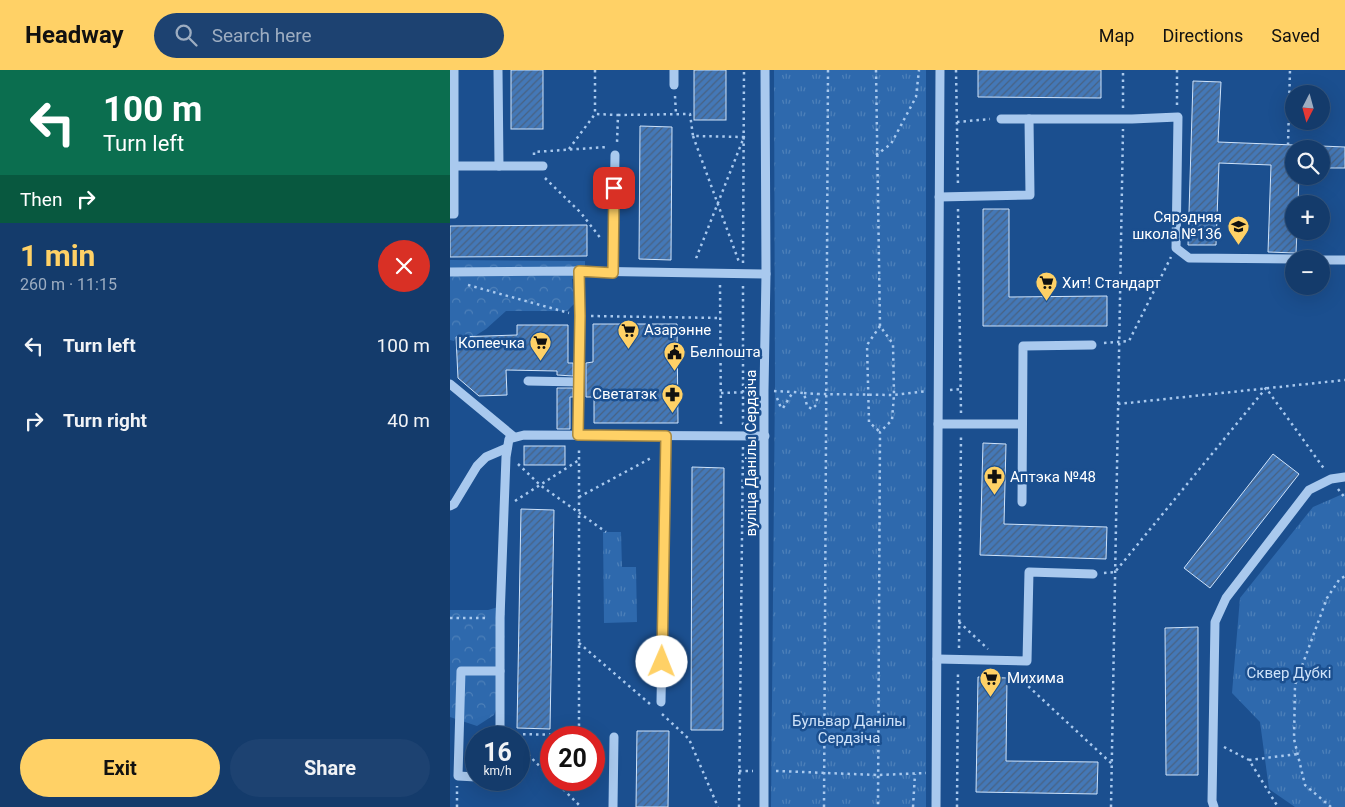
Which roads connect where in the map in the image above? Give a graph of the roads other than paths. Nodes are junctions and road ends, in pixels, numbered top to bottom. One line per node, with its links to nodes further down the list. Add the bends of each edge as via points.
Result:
1 (454, 70): 10 (street)
2 (498, 70): 11 (street)
3 (674, 70): 6 (street)
4 (765, 70): 21 (street, вуліца Данілы Сердзіча)
5 (940, 70): 13 (street)
6 (674, 85)
7 (1029, 118): 8 (street); 13 (street, via 1030,195); 15 (street, via 1178,117 1176,248 1188,258)
8 (1001, 119)
9 (616, 150): 20 (street)
10 (454, 166): 11 (street); 14 (street, via 454,214)
11 (499, 166): 12 (street)
12 (543, 166)
13 (940, 197): 26 (street)
14 (450, 214)
15 (1285, 259)
16 (1330, 260): 17 (street)
17 (1345, 260)
18 (579, 271): 19 (street); 20 (street); 24 (street)
19 (450, 272)
20 (613, 273): 21 (street)
21 (766, 274): 29 (street, вуліца Данілы Сердзіча)
22 (1092, 345): 27 (street, via 1023,346)
23 (528, 381): 24 (street)
24 (579, 382): 28 (street)
25 (450, 384): 30 (street)
26 (938, 424): 27 (street); 37 (street)
27 (1022, 424): 34 (street)
28 (578, 435): 30 (street); 31 (street)
29 (765, 436): 31 (street); 44 (street, вуліца Данілы Сердзіча)
30 (514, 437): 32 (street, via 509,439)
31 (666, 439): 39 (street)
32 (507, 448): 35 (street, via 486,457 477,466); 38 (street)
33 (1345, 477): 46 (street, via 1331,479 1309,490 1226,598 1215,622)
34 (1022, 502)
35 (450, 506)
36 (1093, 574): 37 (street, via 1028,572 1027,661)
37 (937, 659): 45 (street)
38 (500, 671): 40 (street); 42 (street, via 461,671 458,776)
39 (657, 704)
40 (500, 726)
41 (614, 737): 43 (street)
42 (465, 776)
43 (613, 807)
44 (764, 807)
45 (936, 807)
46 (1214, 807)

